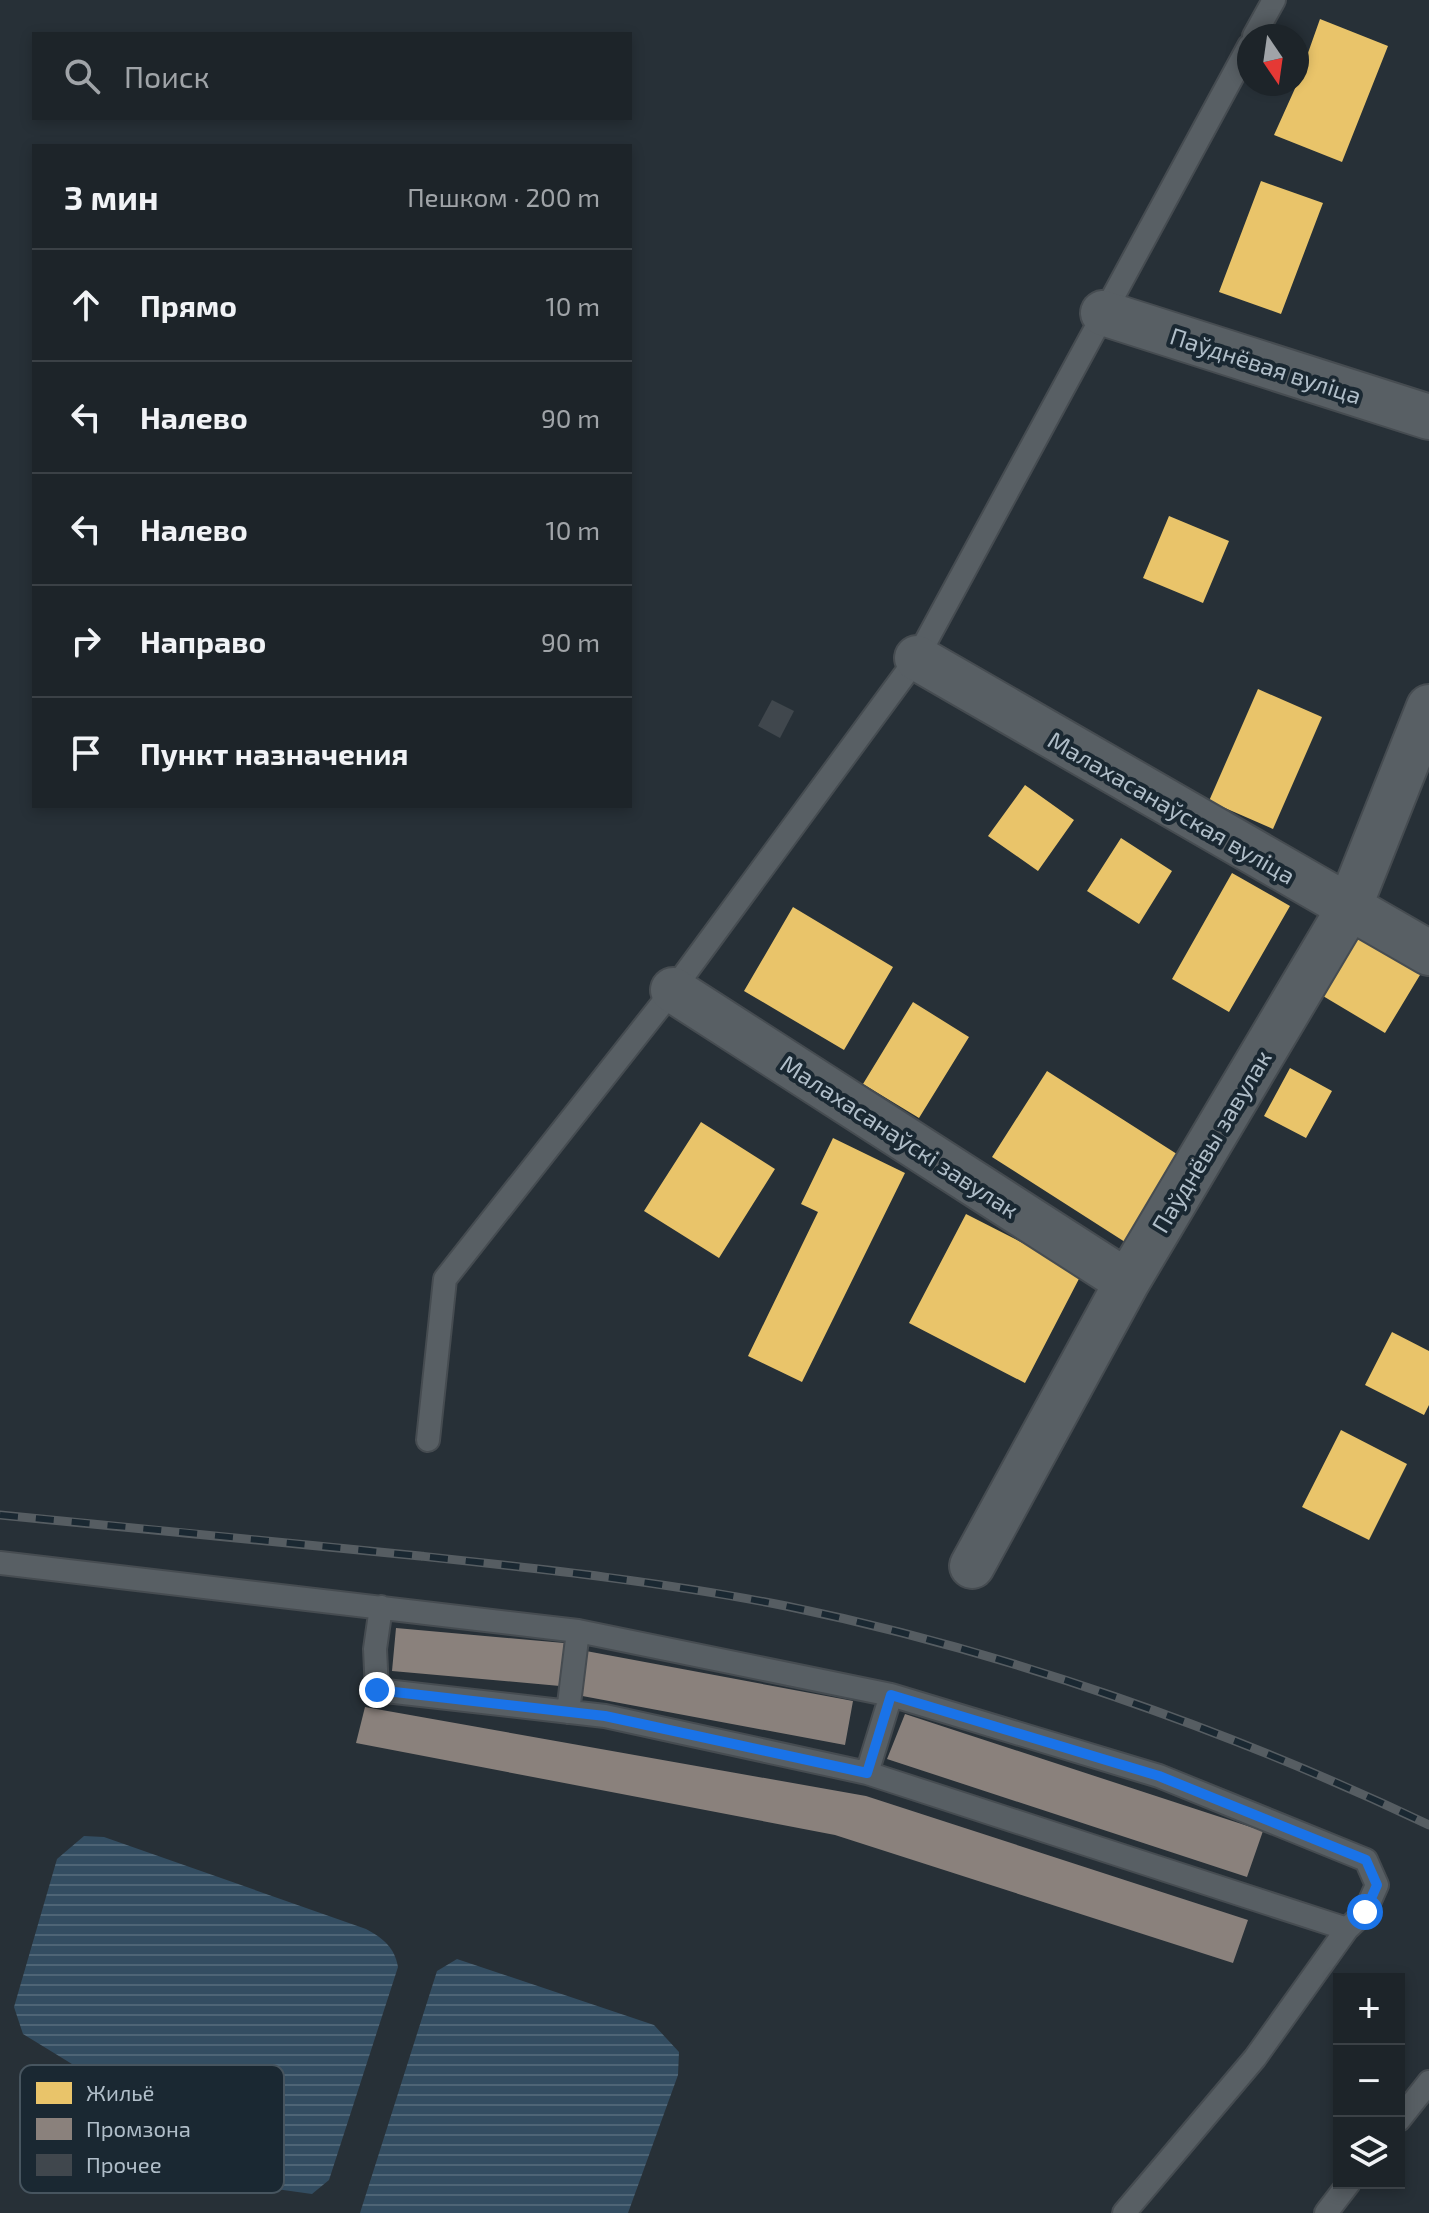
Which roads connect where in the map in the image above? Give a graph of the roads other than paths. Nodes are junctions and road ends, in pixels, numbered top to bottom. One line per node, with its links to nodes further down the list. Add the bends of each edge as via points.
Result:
1 (1274, 0): 2 (lane)
2 (1261, 24)
3 (1237, 68): 4 (lane)
4 (1103, 313): 5 (street, Паўднёвая вуліца); 6 (lane)
5 (1429, 417)
6 (917, 658): 8 (street, Малахасанаўская вуліца); 10 (lane)
7 (1429, 707): 8 (street, Паўднёвы завулак)
8 (1348, 910): 9 (street, Малахасанаўская вуліца); 11 (street, Паўднёвы завулак)
9 (1429, 953)
10 (673, 990): 11 (street, Малахасанаўскі завулак); 12 (lane, via 445,1279)
11 (1127, 1282): 14 (street, Паўднёвы завулак)
12 (428, 1440)
13 (0, 1563): 15 (lane)
14 (972, 1566)
15 (381, 1607): 16 (lane); 18 (lane, via 377,1690)
16 (578, 1631): 17 (lane); 18 (lane)
17 (891, 1695): 19 (lane); 20 (lane, via 1159,1776 1366,1860 1377,1885 1365,1912)
18 (568, 1712): 19 (lane)
19 (867, 1773): 20 (lane)
20 (1347, 1929): 24 (lane, via 1255,2058)
21 (1429, 2082): 22 (lane)
22 (1401, 2117)
23 (1344, 2189): 25 (lane)
24 (1124, 2213)
25 (1326, 2213)

